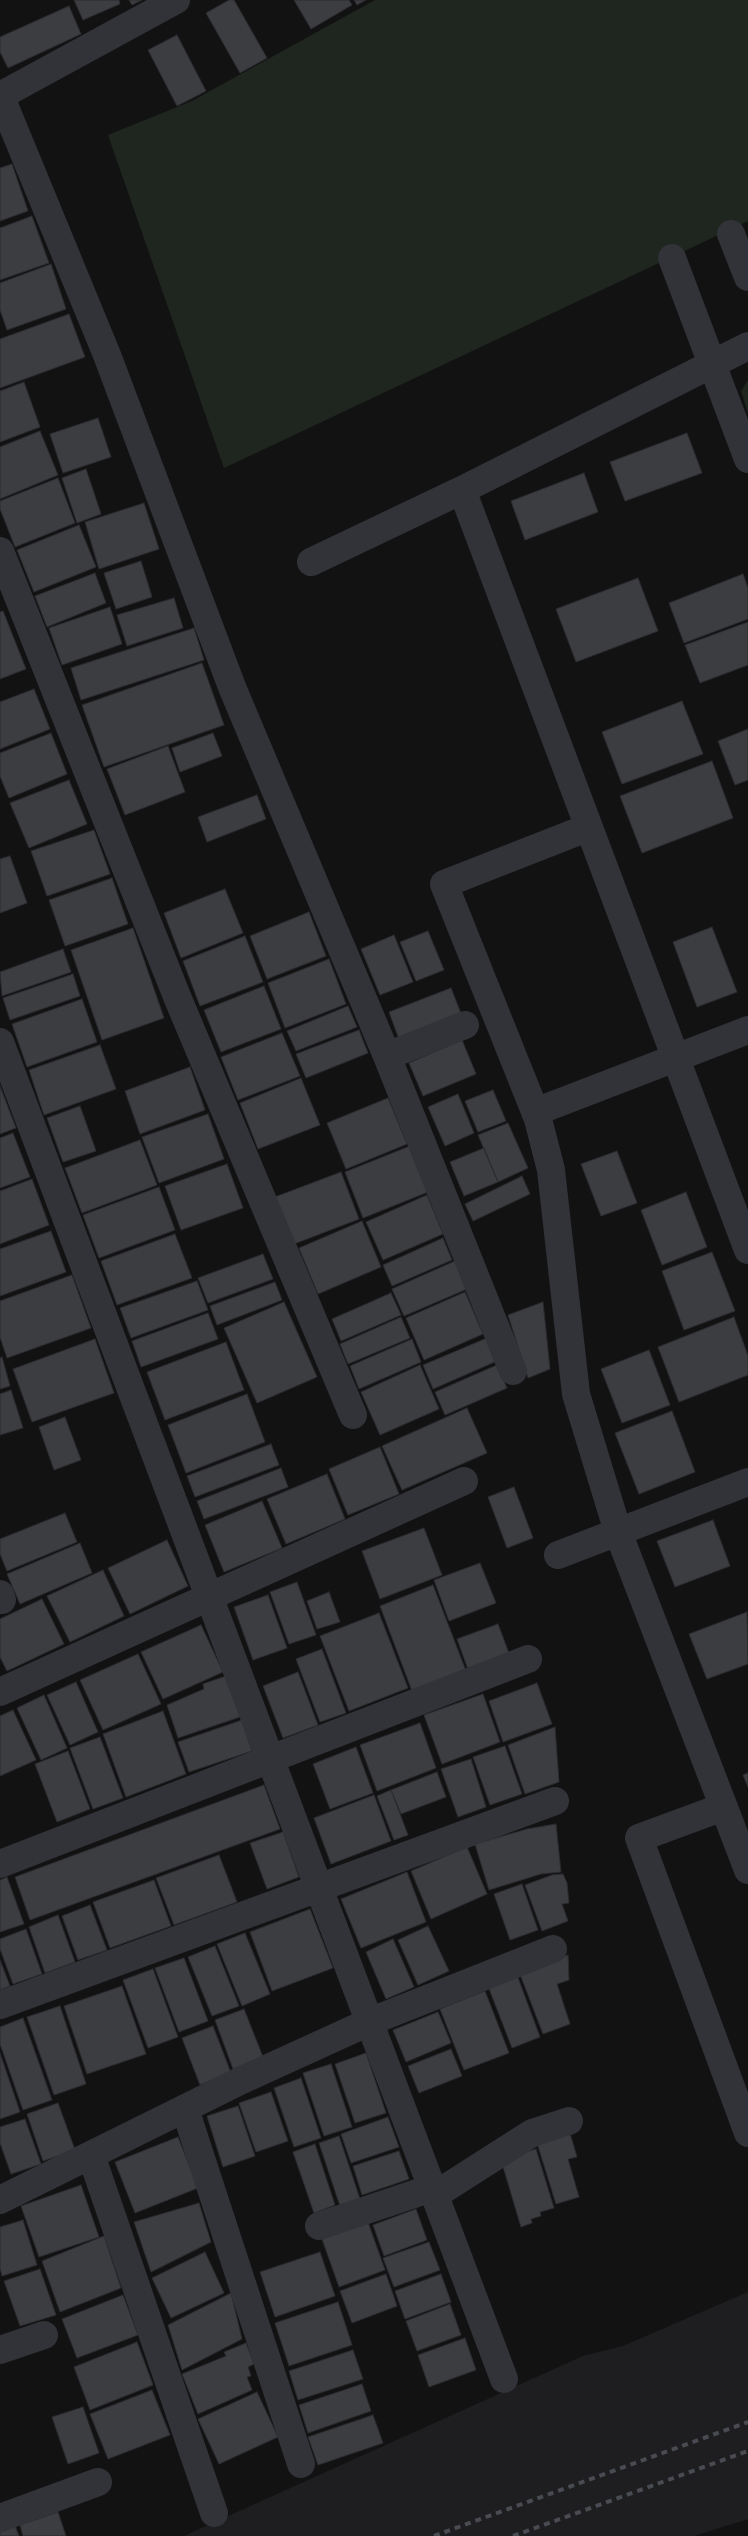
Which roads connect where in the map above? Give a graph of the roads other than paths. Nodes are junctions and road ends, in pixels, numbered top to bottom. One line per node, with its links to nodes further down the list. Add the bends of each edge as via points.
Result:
1 (176, 0): 2 (street)
2 (0, 96): 16 (street, via 107,355 232,687)
3 (731, 234): 5 (street)
4 (672, 258): 7 (street)
5 (748, 277)
6 (748, 346): 7 (street)
7 (712, 364): 8 (street); 9 (street)
8 (748, 458)
9 (462, 490): 11 (street); 12 (street)
10 (0, 551): 21 (street, via 178,999)
11 (311, 562)
12 (587, 828): 17 (street); 18 (street, via 444,884)
13 (465, 1025): 16 (street)
14 (748, 1030): 17 (street)
15 (0, 1042): 26 (street)
16 (387, 1056): 20 (street)
17 (675, 1058): 18 (street); 19 (street)
18 (535, 1112): 24 (street, via 551,1170 576,1394)
19 (748, 1250)
20 (513, 1371)
21 (353, 1415)
22 (464, 1481): 26 (street)
23 (748, 1482): 24 (street)
24 (618, 1532): 25 (street); 31 (street)
25 (558, 1555)
26 (209, 1597): 28 (street); 29 (street)
27 (528, 1659): 29 (street)
28 (0, 1692)
29 (270, 1759): 32 (street); 34 (street)
30 (555, 1801): 34 (street)
31 (723, 1807): 33 (street); 38 (street, via 639,1838)
32 (0, 1864)
33 (748, 1870)
34 (319, 1888): 36 (street); 37 (street)
35 (553, 1949): 37 (street)
36 (0, 2005)
37 (369, 2022): 39 (street); 43 (street)
38 (738, 2072): 41 (street)
39 (185, 2109): 42 (street); 49 (street)
40 (569, 2121): 43 (street, via 532,2133)
41 (748, 2133)
42 (91, 2155): 44 (street); 51 (street)
43 (433, 2192): 45 (street); 48 (street)
44 (0, 2200)
45 (319, 2226)
46 (44, 2335): 47 (street)
47 (0, 2350)
48 (504, 2379)
49 (301, 2464)
50 (98, 2482): 52 (street)
51 (214, 2513)
52 (0, 2518)

